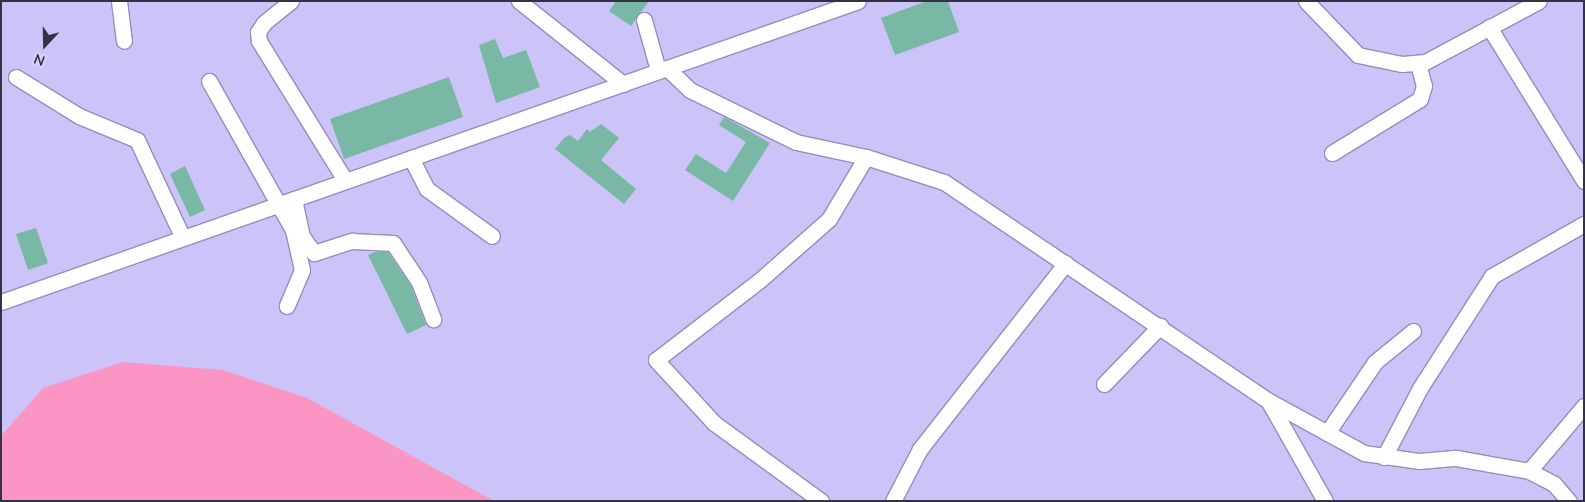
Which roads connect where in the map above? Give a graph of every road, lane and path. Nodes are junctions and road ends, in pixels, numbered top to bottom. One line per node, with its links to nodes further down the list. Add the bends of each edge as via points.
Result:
1 (119, 1): 9 (street)
2 (291, 1): 18 (street, via 264,23 258,32 259,41)
3 (519, 1): 14 (street)
4 (858, 1): 11 (street)
5 (1306, 1): 10 (street, via 1358,55 1385,62)
6 (1539, 1): 8 (street)
7 (644, 20): 11 (street)
8 (1489, 27): 10 (street); 19 (street)
9 (124, 41)
10 (1418, 62): 15 (street, via 1424,86 1420,99)
11 (662, 69): 14 (street); 16 (street, via 690,90 796,142)
12 (16, 77): 23 (street, via 79,116 137,140)
13 (209, 81): 21 (street)
14 (623, 84): 17 (street)
15 (1332, 153)
16 (866, 157): 25 (street, via 944,182); 37 (street, via 829,219 760,280 656,360 714,423)
17 (411, 158): 18 (street); 24 (street, via 427,189)
18 (345, 180): 20 (street)
19 (1584, 181)
20 (294, 199): 21 (street); 28 (street, via 302,236 314,253 352,241 393,243 419,282)
21 (279, 203): 23 (street); 27 (street, via 301,254 302,270)
22 (1584, 224): 35 (street, via 1492,276 1420,388)
23 (182, 236): 26 (street)
24 (492, 236)
25 (1066, 264): 29 (street); 38 (street, via 920,450)
26 (1, 302)
27 (287, 306)
28 (434, 319)
29 (1160, 326): 31 (street); 32 (street)
30 (1413, 331): 34 (street, via 1375,362)
31 (1104, 384)
32 (1269, 401): 34 (street); 39 (street)
33 (1584, 406): 36 (street)
34 (1328, 433): 35 (street, via 1364,453)
35 (1384, 457): 36 (street, via 1456,458)
36 (1528, 471): 40 (street, via 1554,484)
37 (821, 501)
38 (893, 501)
39 (1325, 501)
40 (1569, 501)

